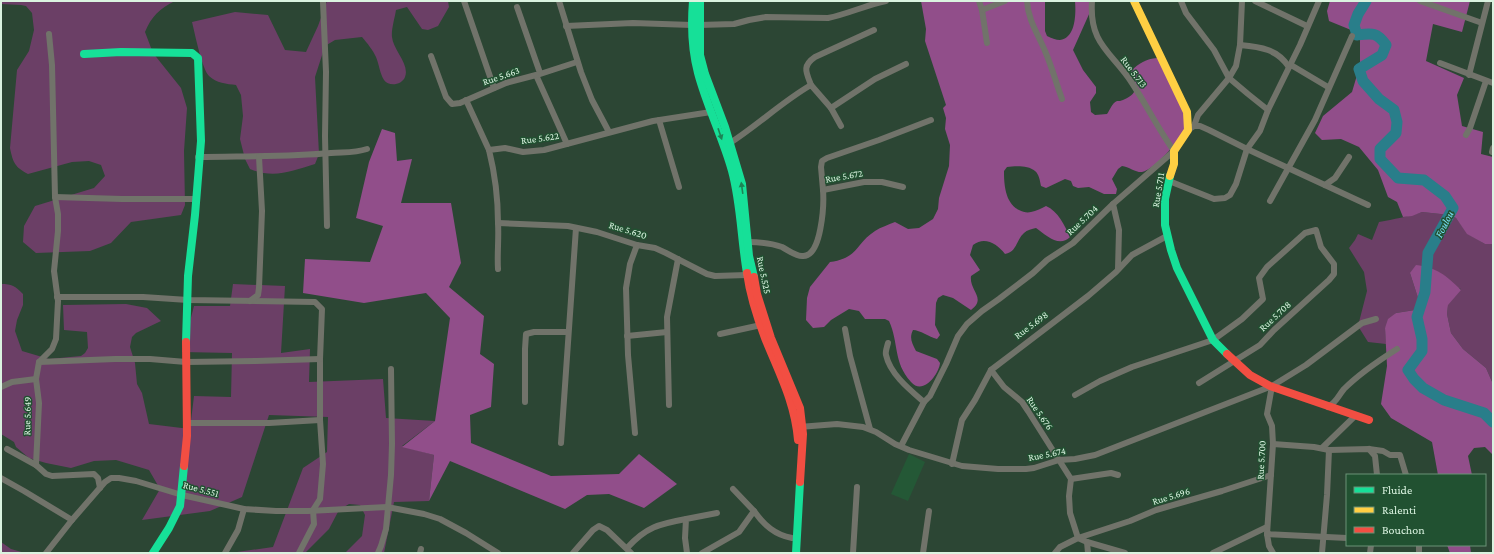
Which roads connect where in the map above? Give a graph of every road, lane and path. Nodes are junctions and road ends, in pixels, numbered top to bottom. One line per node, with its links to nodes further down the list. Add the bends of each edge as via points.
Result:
1 (464, 1): 42 (street)
2 (559, 1): 22 (street)
3 (693, 1): 21 (street, Rue 5.525)
4 (700, 1): 21 (street, Rue 5.525)
5 (886, 1): 21 (street, via 828,18 766,17 734,24)
6 (979, 1): 19 (street)
7 (1005, 1): 19 (street)
8 (1027, 1): 43 (street, via 1032,23 1046,52)
9 (1092, 1): 59 (street, Rue 5.713, via 1093,26 1100,42 1132,83)
10 (1134, 1): 51 (street, via 1185,105)
11 (1181, 1): 37 (street, via 1186,13 1214,50)
12 (1242, 1): 28 (street)
13 (1255, 1): 23 (street)
14 (1318, 1): 23 (street)
15 (1420, 1): 20 (street)
16 (1488, 1): 20 (street)
17 (323, 2): 60 (street, via 326,72)
18 (517, 7): 35 (street)
19 (982, 10): 27 (street)
20 (1482, 23): 36 (street)
21 (695, 25): 22 (street, via 633,23); 47 (street, Rue 5.525, via 692,40 697,68); 54 (street, Rue 5.525, via 705,74)
22 (566, 26): 31 (street)
23 (1307, 26): 34 (street)
24 (874, 30): 40 (street, via 808,62 806,73)
25 (49, 34): 70 (street)
26 (1352, 36): 41 (street)
27 (988, 43)
28 (1240, 45): 34 (street, via 1271,52); 37 (street, via 1236,66)
29 (84, 54): 61 (street, via 161,51 195,55 199,61 200,78)
30 (430, 56): 44 (street, Rue 5.663, via 449,102 456,104)
31 (577, 62): 35 (street); 52 (street, via 592,100)
32 (1440, 63): 36 (street)
33 (906, 64): 45 (street, via 865,85)
34 (1290, 66): 41 (street); 46 (street)
35 (538, 74): 42 (street, Rue 5.663); 55 (street, Rue 5.663)
36 (1469, 75): 38 (street)
37 (1229, 78): 46 (street); 51 (street, via 1198,115)
38 (1486, 81): 39 (street); 53 (street)
39 (1493, 83)
40 (811, 84): 45 (street); 54 (street)
41 (1328, 87): 64 (street, via 1306,138)
42 (494, 88): 44 (street, Rue 5.663)
43 (1062, 99)
44 (466, 100): 58 (street)
45 (831, 108): 50 (street)
46 (1268, 110): 57 (street, via 1260,131)
47 (711, 112): 48 (street, Rue 5.622); 84 (street, Rue 5.525, one-way to 84, via 735,186)
48 (659, 120): 52 (street, Rue 5.622); 67 (street)
49 (931, 120): 69 (street, via 822,161)
50 (841, 126)
51 (1191, 128): 57 (street, via 1200,126); 59 (street, Rue 5.711)
52 (609, 132): 55 (street, Rue 5.622)
53 (1466, 135)
54 (730, 143): 79 (street, Rue 5.525, one-way to 54, via 742,184)
55 (567, 144): 58 (street, Rue 5.622, via 523,152 505,148)
56 (367, 149): 60 (street, via 356,153)
57 (1248, 149): 64 (street); 65 (street, via 1236,184 1230,195 1225,198 1214,199)
58 (489, 150): 75 (street, via 495,179)
59 (1174, 151): 65 (street, Rue 5.711, via 1174,164); 73 (street)
60 (325, 154): 62 (street); 76 (street)
61 (198, 157): 62 (street); 71 (street)
62 (259, 157): 87 (street, via 262,211 259,288 258,295)
63 (1349, 157): 66 (street, via 1335,178)
64 (1288, 168): 66 (street); 72 (street)
65 (1169, 181): 78 (street, Rue 5.711, via 1164,212)
66 (1325, 186): 74 (street)
67 (679, 187)
68 (903, 187): 69 (street, Rue 5.672, via 882,182 864,182)
69 (823, 190): 79 (street, Rue 5.672, via 820,228 816,242 807,256 799,256 771,244)
70 (56, 197): 71 (street); 85 (street, via 58,231 54,271)
71 (196, 200): 86 (street)
72 (1270, 201)
73 (1113, 204): 83 (street, Rue 5.704, via 1119,230); 110 (street, Rue 5.704, via 1073,242 967,324 958,336 930,396)
74 (1368, 206)
75 (498, 223): 77 (street, Rue 5.620); 82 (street)
76 (327, 226)
77 (576, 228): 80 (street, Rue 5.620, via 606,234); 91 (street)
78 (1167, 236): 83 (street, Rue 5.698, via 1132,255); 95 (street, Rue 5.711, via 1177,268)
79 (748, 242): 117 (street, Rue 5.525, via 752,274 764,316 799,403)
80 (637, 245): 81 (street, Rue 5.620, via 655,248); 94 (street, via 630,264 626,288)
81 (678, 259): 84 (street, Rue 5.620, via 715,276); 92 (street)
82 (498, 269)
83 (1118, 269): 103 (street, Rue 5.698, via 1088,296)
84 (747, 275): 89 (street, Rue 5.525)
85 (57, 297): 86 (street); 100 (street, via 56,339 52,349)
86 (188, 300): 87 (street); 101 (street)
87 (250, 301): 98 (street, via 315,302 322,310)
88 (1376, 319): 106 (street, via 1362,323 1306,365)
89 (760, 325): 93 (street); 117 (street, Rue 5.525)
90 (845, 329): 118 (street)
91 (568, 332): 109 (street, via 526,334); 120 (street)
92 (667, 332): 94 (street); 111 (street)
93 (720, 334)
94 (627, 336): 119 (street)
95 (1213, 340): 99 (street, Rue 5.711); 99 (street, Rue 5.708, via 1242,319 1263,298 1259,278 1267,267 1304,233 1316,230 1321,247 1334,264 1334,274 1260,345); 108 (street, via 1132,367)
96 (888, 343): 110 (street, via 885,354 890,366 904,385)
97 (1397, 349): 112 (street, via 1374,363)
98 (320, 359): 101 (street); 114 (street)
99 (1232, 361): 105 (street, Rue 5.708); 106 (street, Rue 5.711, via 1250,375)
100 (38, 362): 101 (street, via 136,359); 104 (street, Rue 5.649)
101 (186, 362): 116 (street)
102 (391, 369): 139 (street, via 392,444)
103 (990, 370): 126 (street, Rue 5.676, via 1004,387 1022,402); 127 (street, Rue 5.698, via 962,420)
104 (36, 379): 107 (street, via 12,382); 128 (street, Rue 5.649)
105 (1199, 383)
106 (1271, 386): 112 (street, Rue 5.711); 121 (street, Rue 5.700, via 1267,414 1272,426); 126 (street, Rue 5.674, via 1100,453 1085,458)
107 (1, 387)
108 (1075, 395)
109 (525, 402)
110 (924, 402): 122 (street, Rue 5.704)
111 (669, 405)
112 (1328, 408): 113 (street, Rue 5.711)
113 (1355, 416): 115 (street, Rue 5.711); 124 (street)
114 (320, 420): 116 (street); 141 (street, via 323,464 320,499)
115 (1369, 420)
116 (187, 423): 138 (street)
117 (801, 427): 118 (street, Rue 5.674, via 838,424); 149 (street, Rue 5.525); 164 (street, Rue 5.525)
118 (870, 429): 122 (street, Rue 5.674)
119 (635, 433)
120 (560, 443)
121 (1273, 444): 124 (street); 132 (street, Rue 5.700)
122 (901, 446): 127 (street, Rue 5.674)
123 (7, 449): 128 (street)
124 (1326, 449): 125 (street); 148 (street)
125 (1369, 449): 129 (street, via 1375,456); 130 (street, via 1400,455)
126 (1059, 460): 127 (street, Rue 5.674, via 1026,469 978,468); 134 (street, Rue 5.676)
127 (952, 464)
128 (36, 465): 136 (street, via 52,476 94,474 98,478)
129 (1377, 474)
130 (1406, 474)
131 (1118, 475): 134 (street, via 1111,473)
132 (1271, 475): 147 (street, Rue 5.700); 150 (street, Rue 5.696, via 1156,510)
133 (1, 478): 146 (street)
134 (1070, 479): 150 (street, via 1070,514)
135 (857, 487): 165 (street)
136 (100, 488): 138 (street, Rue 5.551, via 111,478 119,478); 146 (street, Rue 5.551)
137 (733, 488): 142 (street)
138 (182, 495): 140 (street, Rue 5.551); 155 (street, via 180,506 169,528)
139 (387, 507): 141 (street, Rue 5.551); 158 (street, via 386,529); 159 (street, Rue 5.551, via 440,519)
140 (244, 509): 141 (street, Rue 5.551); 156 (street, via 238,530)
141 (314, 510): 157 (street, via 314,524)
142 (754, 511): 149 (street, via 770,529 784,537); 162 (street, via 739,532)
143 (929, 511): 166 (street)
144 (717, 513): 145 (street)
145 (686, 519): 153 (street, via 649,529 637,537); 161 (street)
146 (72, 520): 154 (street, Rue 5.551)
147 (1267, 531): 148 (street); 170 (street); 171 (street)
148 (1324, 536): 151 (street); 172 (street)
149 (792, 538): 163 (street, Rue 5.525)
150 (1078, 538): 152 (street); 167 (street, via 1060,547)
151 (1346, 538)
152 (1087, 542): 168 (street); 169 (street)
153 (629, 550): 160 (street, via 599,526)
154 (46, 553)
155 (153, 553)
156 (225, 553)
157 (299, 553)
158 (378, 553)
159 (498, 553)
160 (574, 553)
161 (687, 553)
162 (702, 553)
163 (791, 553)
164 (796, 553)
165 (853, 553)
166 (924, 553)
167 (1055, 553)
168 (1088, 553)
169 (1125, 553)
170 (1213, 553)
171 (1273, 553)
172 (1322, 553)

